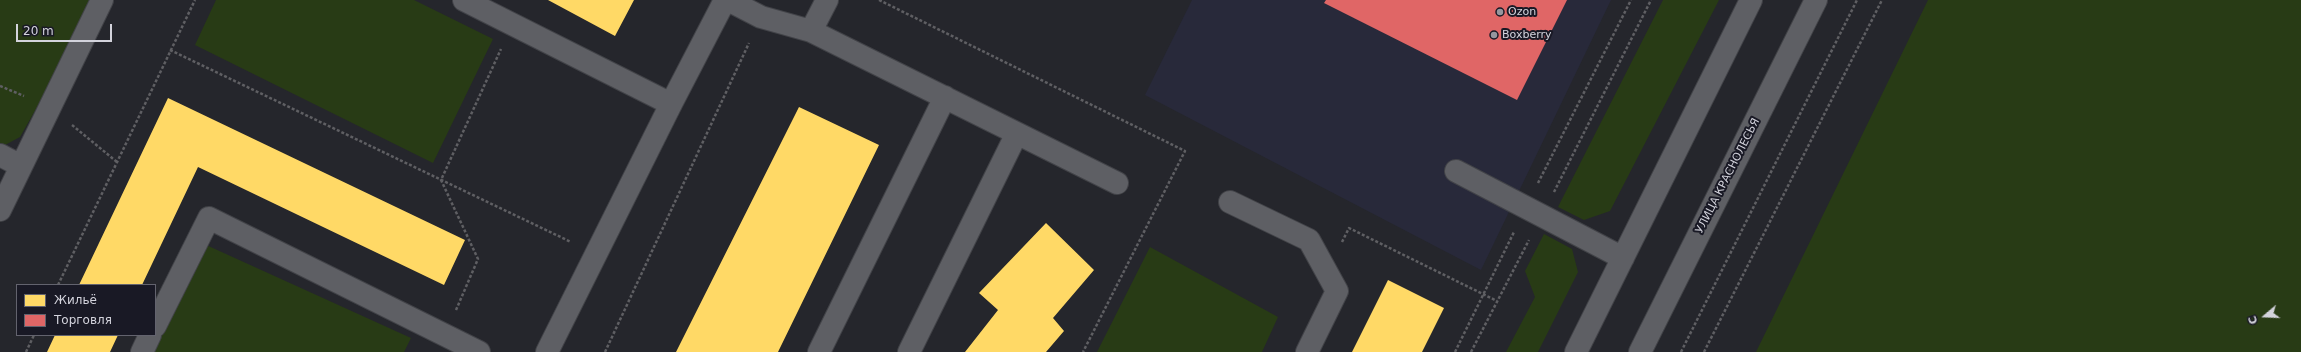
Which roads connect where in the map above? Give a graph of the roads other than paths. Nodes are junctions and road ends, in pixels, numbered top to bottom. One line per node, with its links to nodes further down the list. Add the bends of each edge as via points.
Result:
1 (102, 0): 13 (street)
2 (464, 0): 10 (street)
3 (725, 0): 10 (street)
4 (728, 0): 8 (street, via 761,17)
5 (827, 0): 8 (street)
6 (1751, 0): 18 (street)
7 (1816, 0): 28 (street, УЛИЦА КРАСНОЛЕСЬЯ)
8 (811, 31): 9 (street)
9 (945, 98): 11 (street); 24 (street)
10 (671, 104): 23 (street)
11 (1016, 135): 15 (street); 25 (street)
12 (0, 155): 13 (street)
13 (21, 166): 17 (street)
14 (1456, 171): 18 (street)
15 (1117, 184)
16 (1230, 202): 26 (street, via 1308,240 1338,291)
17 (0, 210)
18 (1623, 258): 27 (street)
19 (156, 324): 22 (street, via 209,218)
20 (150, 336): 21 (street)
21 (142, 352)
22 (479, 352)
23 (547, 352)
24 (819, 352)
25 (909, 352)
26 (1307, 352)
27 (1576, 352)
28 (1640, 352)

